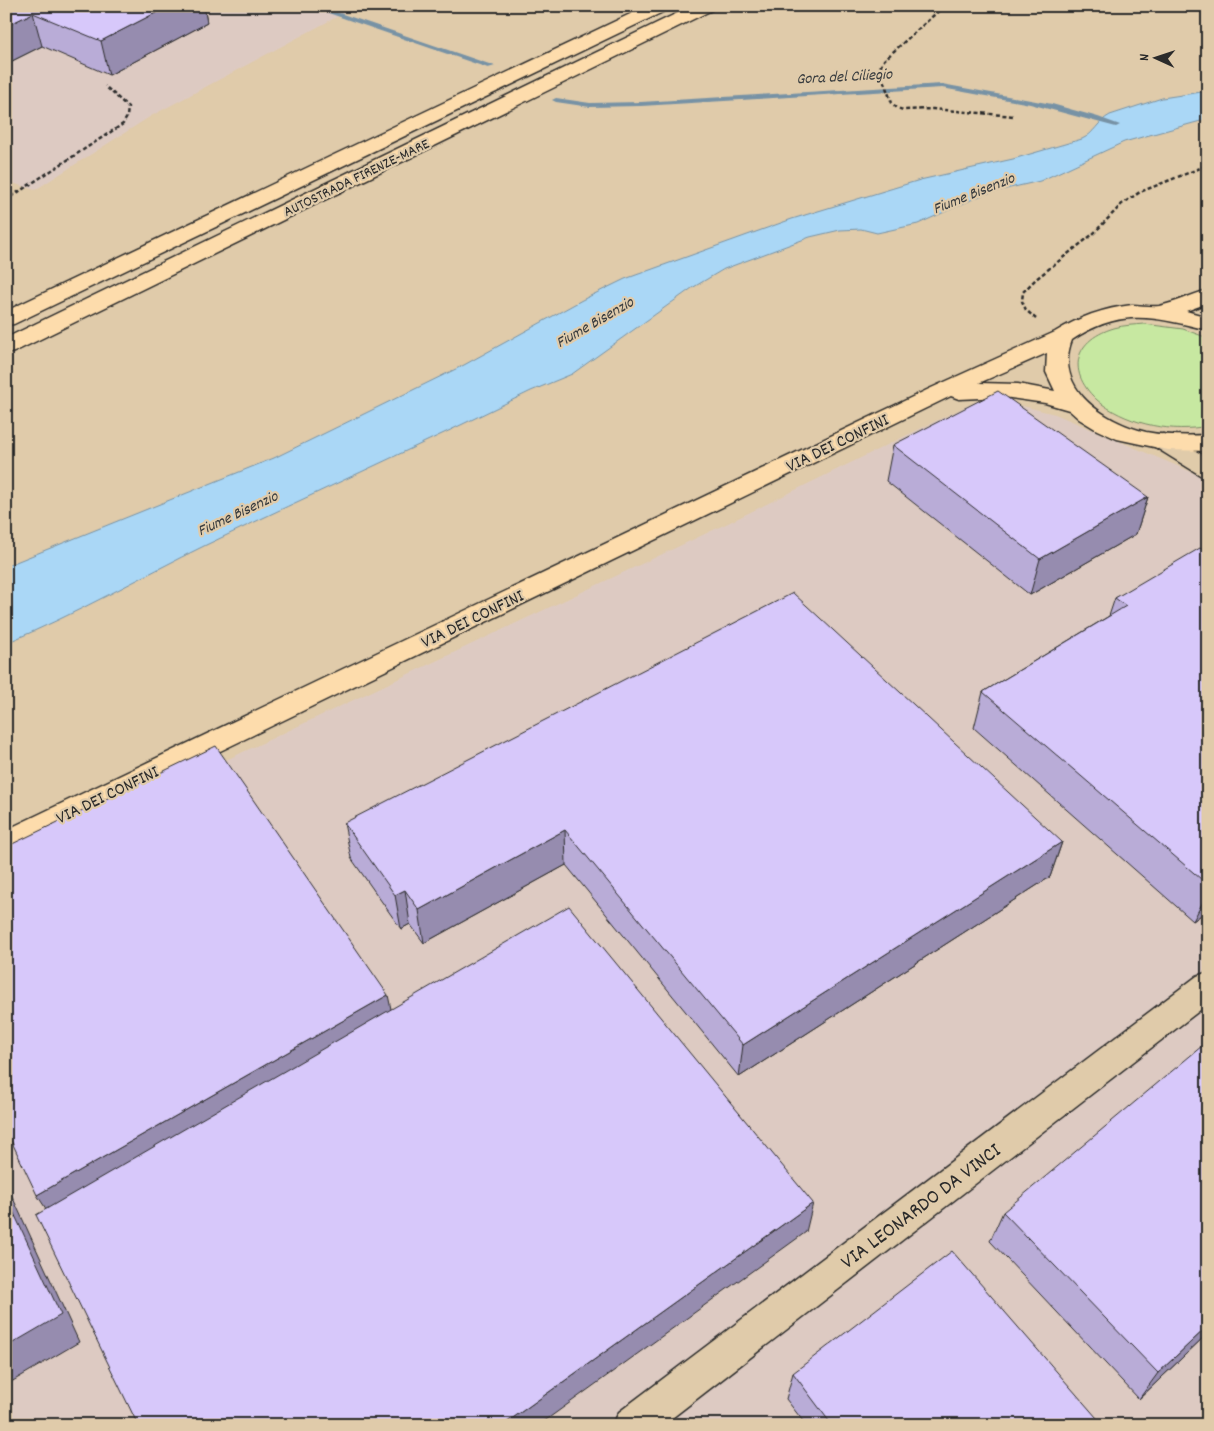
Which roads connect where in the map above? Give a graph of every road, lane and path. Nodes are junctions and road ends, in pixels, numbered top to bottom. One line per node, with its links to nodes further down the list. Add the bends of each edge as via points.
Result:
1 (661, 6): 10 (main road, AUTOSTRADA FIRENZE-MARE)
2 (706, 6): 13 (main road, AUTOSTRADA FIRENZE-MARE)
3 (944, 6): 5 (path, via 884,60 879,70 892,103 903,110 933,109)
4 (105, 86): 7 (path, via 130,110 123,124)
5 (1014, 116)
6 (1208, 165): 12 (path, via 1140,192 1122,204 1093,234 1023,292 1026,310)
7 (6, 200)
8 (1208, 296): 9 (main road, VIA DEI CONFINI)
9 (1161, 312): 11 (main road, VIA DEI CONFINI); 12 (main road, VIA DEI CONFINI, via 1129,312 1099,317)
10 (6, 319)
11 (1208, 324)
12 (1064, 337): 14 (main road, VIA DEI CONFINI); 15 (main road, VIA DEI CONFINI, via 1055,363 1064,389)
13 (6, 347)
14 (937, 394): 15 (main road, VIA DEI CONFINI, via 1012,389); 19 (main road, VIA DEI CONFINI)
15 (1076, 404): 16 (main road, VIA DEI CONFINI, via 1116,429)
16 (1163, 442): 17 (main road, VIA DEI CONFINI); 18 (street)
17 (1208, 443)
18 (1208, 469)
19 (6, 843)
20 (1208, 986): 21 (street, VIA LEONARDO DA VINCI)
21 (632, 1425)

